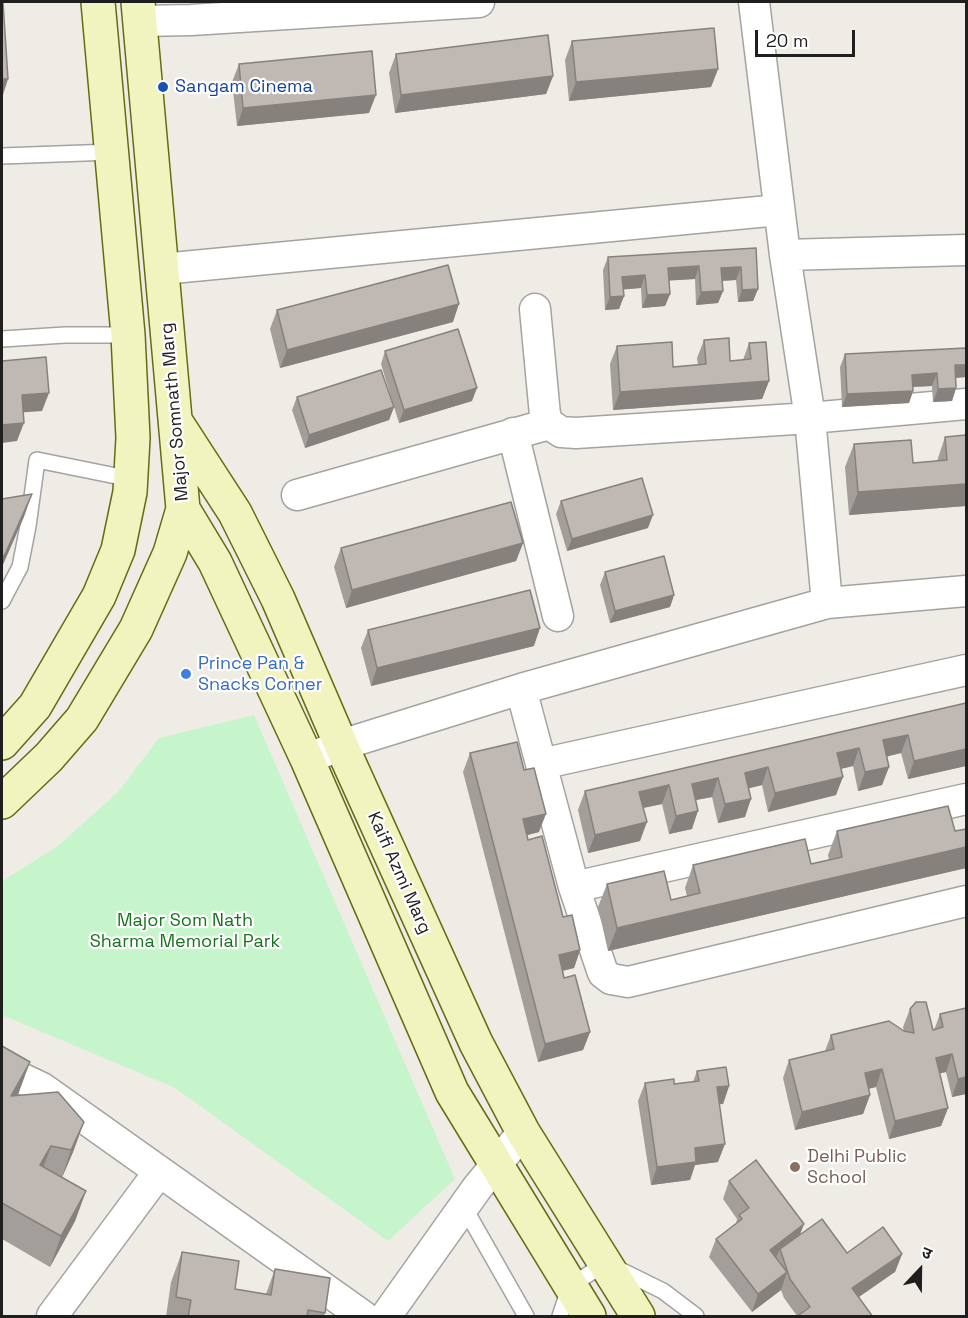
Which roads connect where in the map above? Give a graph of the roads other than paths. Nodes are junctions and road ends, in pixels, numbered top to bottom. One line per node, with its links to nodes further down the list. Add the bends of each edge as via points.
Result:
1 (98, 2): 5 (street)
2 (479, 2): 4 (street, via 192,20)
3 (754, 2): 7 (street)
4 (139, 11): 10 (street, Major Somnath Marg)
5 (112, 152): 6 (lane); 12 (street)
6 (2, 156)
7 (779, 210): 9 (street); 10 (street)
8 (966, 250): 9 (street)
9 (785, 255): 15 (street)
10 (162, 269): 16 (street, Major Somnath Marg)
11 (535, 309): 17 (street)
12 (128, 335): 13 (lane); 19 (street, via 134,438)
13 (2, 339)
14 (966, 404): 15 (street)
15 (810, 418): 17 (street, via 576,433 561,432); 24 (street)
16 (176, 422): 21 (street, Major Somnath Marg); 29 (street, Kaifi Azmi Marg, via 235,513 278,599)
17 (549, 424): 18 (street)
18 (513, 434): 20 (street); 25 (street)
19 (131, 478): 23 (lane, via 37,460 20,567); 28 (street, via 118,550 99,596 35,706)
20 (297, 495)
21 (183, 509): 30 (street, via 215,562); 33 (street, Major Somnath Marg, via 170,553 136,629 82,719)
22 (966, 591): 24 (street)
23 (2, 601)
24 (827, 603): 27 (street)
25 (558, 616)
26 (966, 670): 31 (street)
27 (521, 688): 29 (street); 31 (street)
28 (2, 742)
29 (341, 745): 30 (street); 37 (street, Kaifi Azmi Marg, via 476,1043)
30 (307, 759): 38 (street, via 452,1092)
31 (541, 764): 34 (street)
32 (966, 799): 34 (street)
33 (2, 802)
34 (574, 887): 35 (street, via 603,973 620,982)
35 (966, 902)
36 (2, 1069): 39 (street, via 42,1088)
37 (523, 1132): 38 (street); 41 (street, Kaifi Azmi Marg)
38 (496, 1165): 40 (street); 42 (street)
39 (159, 1172): 43 (street); 44 (street)
40 (464, 1207): 45 (street); 46 (lane)
41 (606, 1263): 42 (lane); 49 (street, Kaifi Azmi Marg); 50 (lane, via 663,1292)
42 (570, 1286): 47 (lane); 48 (street)
43 (52, 1317)
44 (363, 1317)
45 (386, 1317)
46 (526, 1317)
47 (560, 1317)
48 (589, 1317)
49 (638, 1317)
50 (696, 1317)

